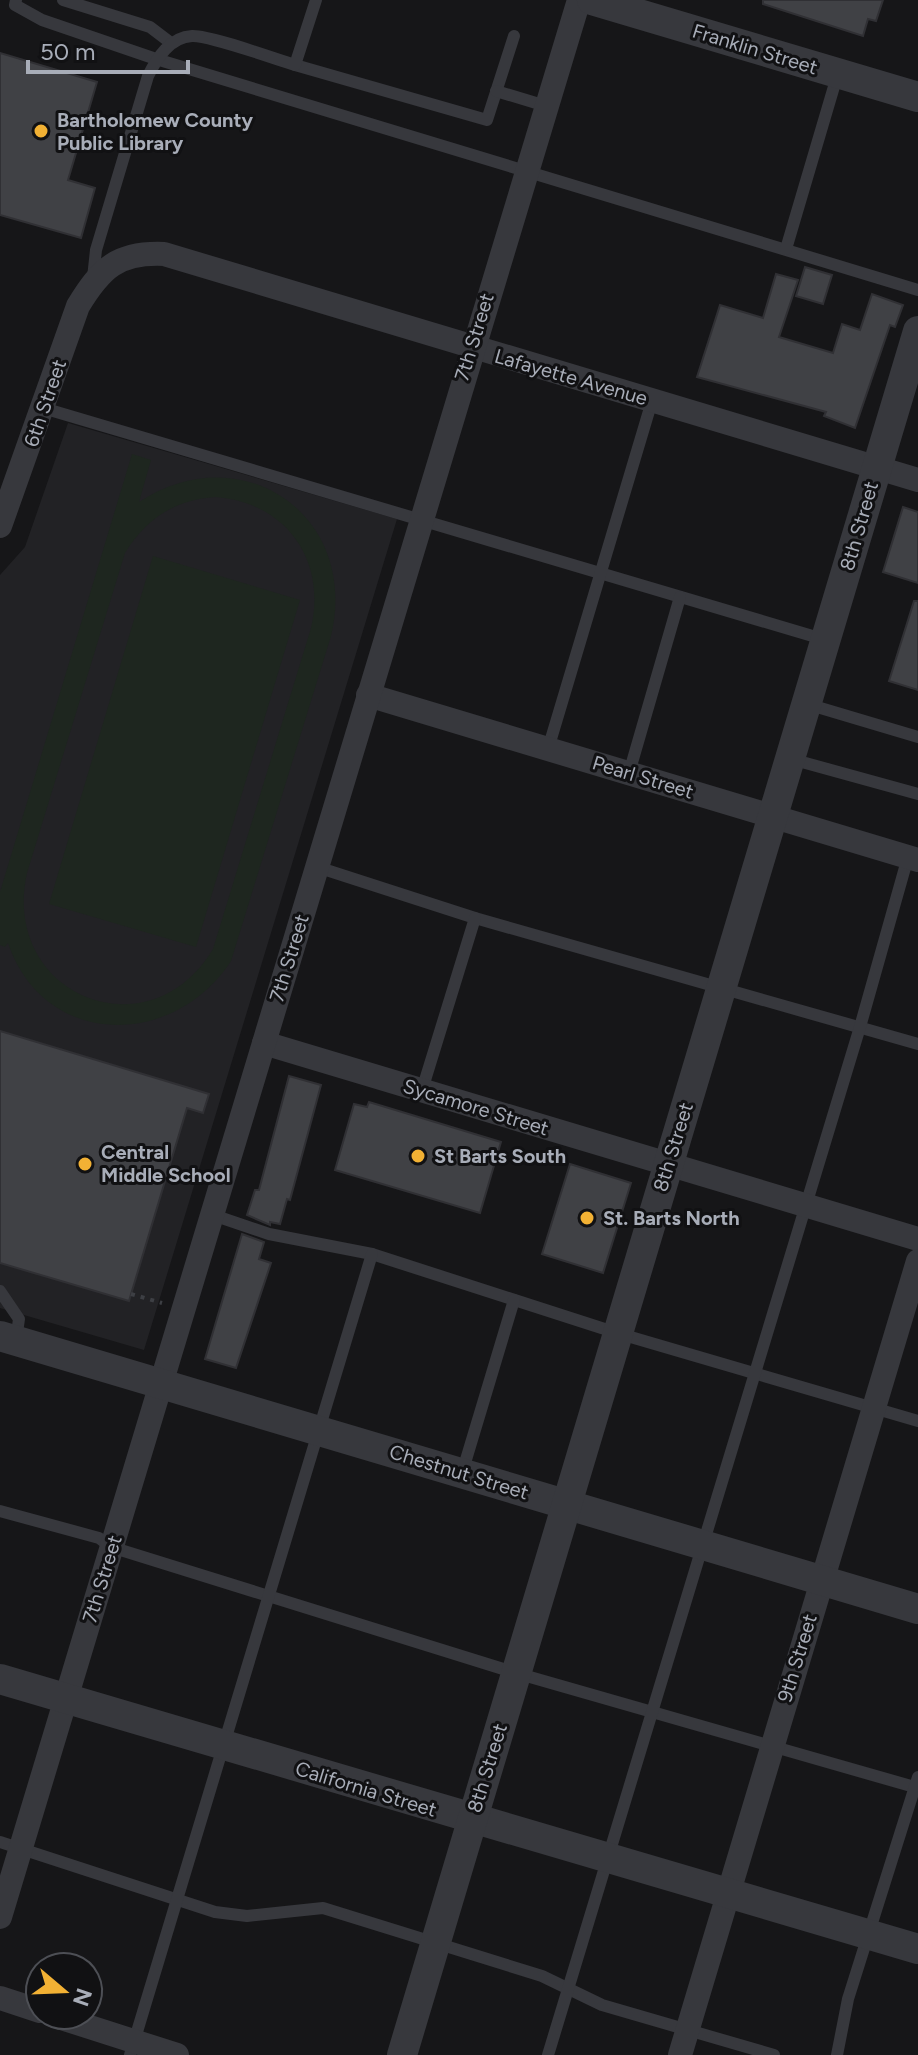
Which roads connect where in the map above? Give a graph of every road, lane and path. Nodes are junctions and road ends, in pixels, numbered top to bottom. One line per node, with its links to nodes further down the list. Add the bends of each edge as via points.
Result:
1 (16, 0): 8 (lane, via 15,5 42,20)
2 (63, 0): 7 (lane, via 150,27)
3 (316, 0): 9 (lane)
4 (579, 0): 13 (street, 7th Street)
5 (592, 0): 10 (street, Franklin Street)
6 (514, 36): 11 (lane)
7 (171, 43): 8 (lane); 9 (lane, via 193,36)
8 (156, 59): 14 (lane); 16 (lane, via 96,250)
9 (295, 65): 11 (lane, via 487,120)
10 (838, 73): 12 (street, Franklin Street); 15 (lane)
11 (496, 91): 13 (lane)
12 (918, 97)
13 (546, 106): 14 (street, 7th Street)
14 (526, 170): 15 (lane); 19 (street, 7th Street)
15 (786, 249): 17 (lane)
16 (93, 281): 19 (street, Lafayette Avenue, via 116,261 139,253 164,254); 21 (street, 6th Street, via 78,306)
17 (918, 290)
18 (918, 331): 22 (street, 8th Street)
19 (471, 348): 20 (street, Lafayette Avenue); 24 (street, 7th Street)
20 (652, 401): 22 (street, Lafayette Avenue); 26 (lane)
21 (43, 408): 24 (lane); 25 (street, 6th Street)
22 (876, 467): 23 (street, Lafayette Avenue); 28 (street, 8th Street)
23 (918, 480)
24 (420, 519): 26 (lane); 29 (street, 7th Street)
25 (0, 526)
26 (603, 574): 27 (lane); 32 (lane)
27 (680, 597): 28 (lane); 34 (lane)
28 (826, 640): 30 (street, 8th Street)
29 (368, 695): 32 (street, Pearl Street); 38 (street, 7th Street)
30 (807, 704): 31 (lane); 33 (street, 8th Street)
31 (918, 737)
32 (548, 749): 34 (street, Pearl Street)
33 (791, 759): 35 (lane); 36 (street, 8th Street)
34 (629, 773): 36 (street, Pearl Street)
35 (918, 794)
36 (774, 816): 37 (street, Pearl Street); 40 (street, 8th Street)
37 (913, 858): 41 (lane)
38 (317, 867): 39 (lane); 42 (street, 7th Street)
39 (475, 918): 40 (lane); 44 (lane)
40 (722, 987): 41 (lane); 45 (street, 8th Street)
41 (860, 1027): 43 (lane); 46 (lane)
42 (264, 1043): 44 (street, Sycamore Street); 47 (street, 7th Street)
43 (918, 1044)
44 (422, 1090): 45 (street, Sycamore Street)
45 (668, 1164): 46 (street, Sycamore Street); 55 (street, 8th Street)
46 (803, 1205): 48 (street, Sycamore Street); 57 (lane)
47 (213, 1215): 49 (lane, via 269,1234); 58 (street, 7th Street)
48 (918, 1239)
49 (372, 1254): 53 (lane); 61 (lane)
50 (918, 1261): 59 (street, 9th Street)
51 (0, 1291): 56 (lane, via 19,1319)
52 (131, 1294): 54 (path)
53 (514, 1300): 55 (lane); 62 (lane)
54 (164, 1304)
55 (617, 1333): 57 (lane); 63 (street, 8th Street)
56 (8, 1338): 58 (street, Chestnut Street)
57 (752, 1373): 59 (lane); 65 (lane)
58 (162, 1382): 61 (street, Chestnut Street); 66 (street, 7th Street)
59 (873, 1408): 60 (lane); 67 (street, 9th Street)
60 (918, 1421)
61 (318, 1429): 62 (street, Chestnut Street); 68 (lane)
62 (462, 1473): 63 (street, Chestnut Street)
63 (566, 1505): 65 (street, Chestnut Street); 70 (street, 8th Street)
64 (0, 1511): 66 (lane, via 99,1538)
65 (703, 1546): 67 (street, Chestnut Street); 73 (lane)
66 (111, 1547): 68 (lane); 72 (street, 7th Street)
67 (821, 1581): 69 (street, Chestnut Street); 74 (street, 9th Street)
68 (268, 1596): 70 (lane); 75 (lane)
69 (918, 1609)
70 (516, 1673): 73 (lane); 77 (street, 8th Street)
71 (0, 1679): 72 (street, California Street)
72 (65, 1699): 75 (street, California Street); 78 (street, 7th Street)
73 (652, 1711): 74 (lane); 79 (lane)
74 (771, 1745): 76 (lane); 80 (street, 9th Street)
75 (222, 1746): 77 (street, California Street); 81 (lane)
76 (917, 1784): 83 (lane)
77 (472, 1820): 79 (street, California Street); 84 (street, 8th Street)
78 (10, 1845): 81 (lane); 82 (street, 7th Street)
79 (609, 1860): 80 (street, California Street); 86 (lane)
80 (727, 1894): 83 (street, California Street); 89 (street, 9th Street)
81 (178, 1899): 84 (lane, via 247,1916 323,1908); 91 (lane)
82 (0, 1917)
83 (870, 1935): 85 (street, California Street); 97 (lane, via 848,1999)
84 (433, 1945): 86 (lane, via 542,1976); 93 (street, 8th Street)
85 (918, 1949)
86 (569, 1989): 89 (lane, via 602,2005); 94 (lane)
87 (0, 1998): 88 (street)
88 (24, 2006)
89 (687, 2028): 95 (street, 9th Street); 96 (lane)
90 (91, 2031): 91 (street)
91 (132, 2048): 92 (street)
92 (177, 2055)
93 (402, 2055)
94 (548, 2055)
95 (680, 2055)
96 (774, 2055)
97 (837, 2055)

